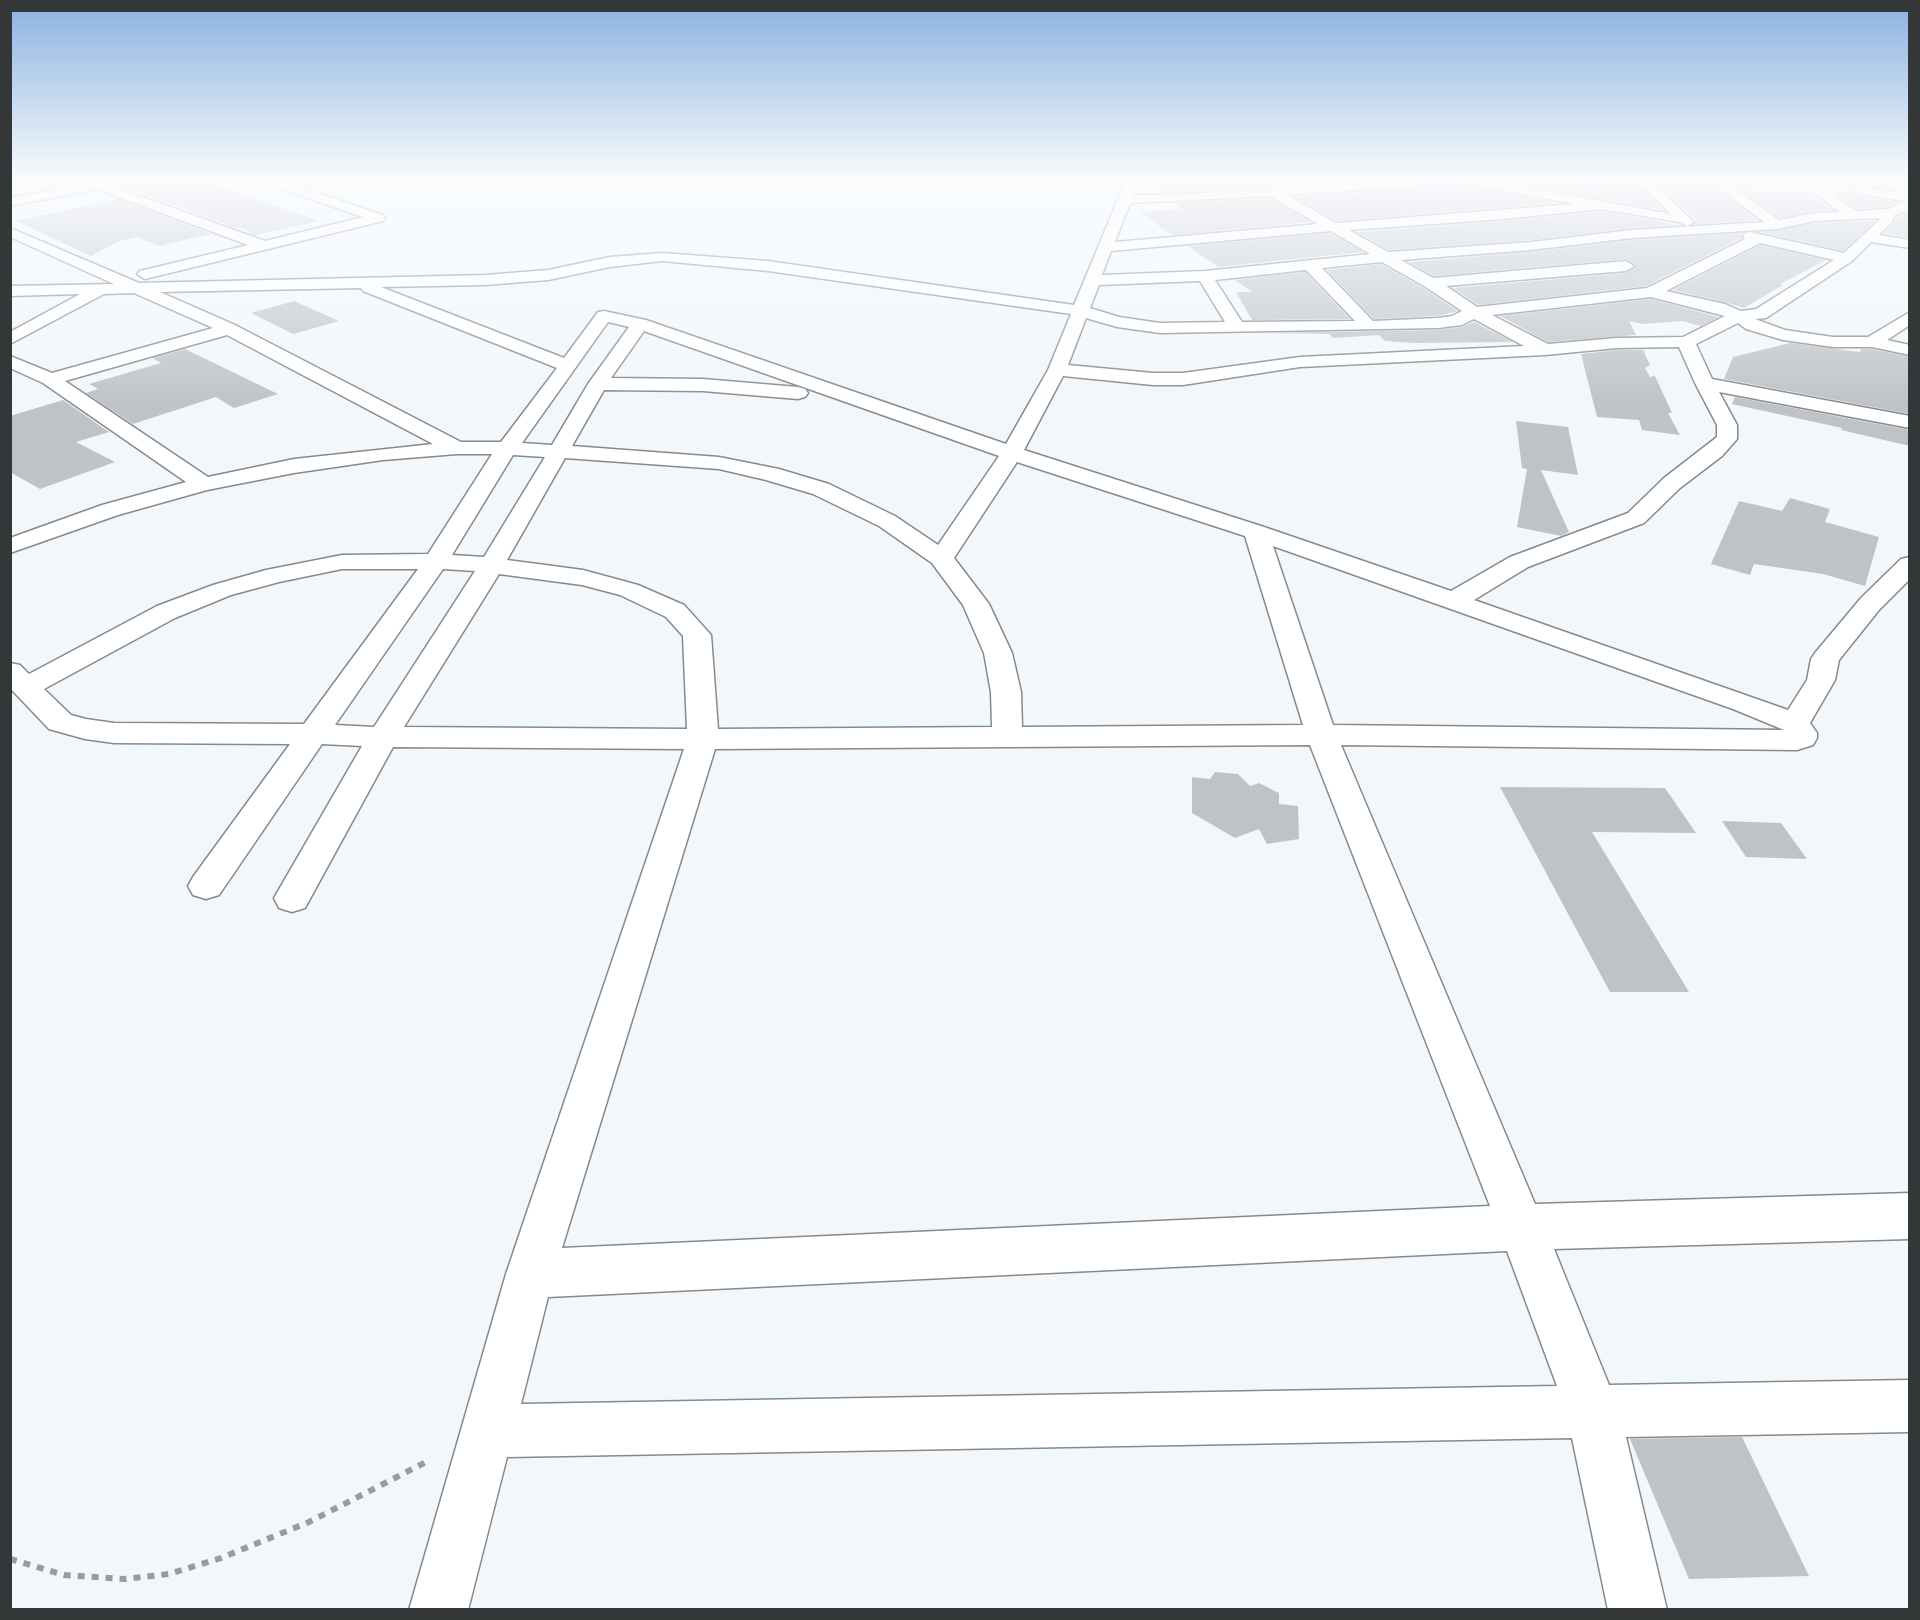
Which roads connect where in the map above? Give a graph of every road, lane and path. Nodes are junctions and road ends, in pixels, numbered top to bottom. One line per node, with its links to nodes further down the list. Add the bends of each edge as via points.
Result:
1 (56, 256): 17 (street)
2 (227, 256): 17 (street)
3 (1104, 256): 14 (street)
4 (1402, 256): 9 (street)
5 (1601, 256): 12 (street)
6 (1723, 256): 18 (street)
7 (1836, 256): 10 (street)
8 (1850, 256): 10 (street)
9 (1385, 257): 11 (street); 16 (street)
10 (1847, 258): 24 (street, via 1760,314)
11 (1310, 265): 13 (street); 27 (street)
12 (1636, 271): 16 (street); 18 (street)
13 (1204, 276): 14 (street); 28 (street)
14 (1094, 280): 22 (street)
15 (354, 282): 19 (street); 22 (street, via 516,278 641,258 688,257); 36 (street)
16 (1430, 282): 23 (street)
17 (111, 284): 19 (street); 20 (street); 30 (street)
18 (1667, 284): 21 (street)
19 (135, 288): 29 (street)
20 (10, 291)
21 (1651, 292): 23 (street); 24 (street)
22 (1082, 311): 28 (street, via 1117,322 1160,328); 37 (street)
23 (1474, 312): 27 (street, via 1456,321); 33 (street)
24 (1739, 316): 31 (street); 32 (street, via 1752,325 1783,335 1833,342)
25 (1910, 317): 32 (street)
26 (640, 324): 36 (street, via 602,316); 40 (street); 41 (street)
27 (1369, 326): 28 (street)
28 (1237, 327)
29 (229, 329): 38 (street); 43 (street)
30 (10, 339)
31 (1686, 342): 33 (street); 39 (street)
32 (1872, 342): 34 (street)
33 (1545, 350): 37 (street, via 1300,362 1183,379)
34 (1910, 350)
35 (10, 361): 38 (street)
36 (566, 365): 44 (street)
37 (1058, 370): 46 (street)
38 (50, 379): 47 (street)
39 (1704, 383): 42 (street); 54 (street, via 1727,425 1727,439 1714,451 1672,483 1636,518 1519,562)
40 (598, 384): 41 (street, via 703,385); 45 (street)
41 (854, 399): 46 (street)
42 (1910, 422)
43 (457, 448): 44 (street); 47 (street, via 294,466)
44 (507, 448): 45 (street); 51 (street)
45 (558, 452): 50 (street, via 719,463 771,474 822,489 887,521); 53 (street)
46 (1012, 453): 48 (street); 50 (street)
47 (204, 484): 49 (street, via 110,510)
48 (1256, 532): 54 (street); 58 (street)
49 (10, 546)
50 (941, 558): 60 (street, via 976,604 999,653 1006,692)
51 (436, 561): 53 (street); 55 (street, via 342,562 275,575 166,612); 57 (street)
52 (1910, 564): 56 (street, via 1870,604 1825,659 1821,680)
53 (492, 565): 59 (street); 61 (street, via 594,581 629,590 675,611 697,635)
54 (1453, 601): 56 (street)
55 (18, 679): 57 (street, via 60,722 85,729 114,733)
56 (1795, 723): 58 (street, via 1802,733 1797,740)
57 (313, 734): 59 (street); 62 (street)
58 (1321, 735): 60 (street); 65 (street)
59 (383, 737): 61 (street); 63 (street)
60 (1007, 737): 61 (street)
61 (703, 739): 66 (street)
62 (206, 886)
63 (292, 898)
64 (1910, 1216): 65 (street)
65 (1522, 1227): 66 (street); 68 (street)
66 (530, 1274): 69 (street)
67 (1910, 1406): 68 (street)
68 (1593, 1410): 69 (street); 72 (street)
69 (487, 1431): 70 (path, via 309,1522 221,1558 169,1574 125,1579 64,1575); 71 (street)
70 (10, 1559)
71 (438, 1610)
72 (1638, 1610)

